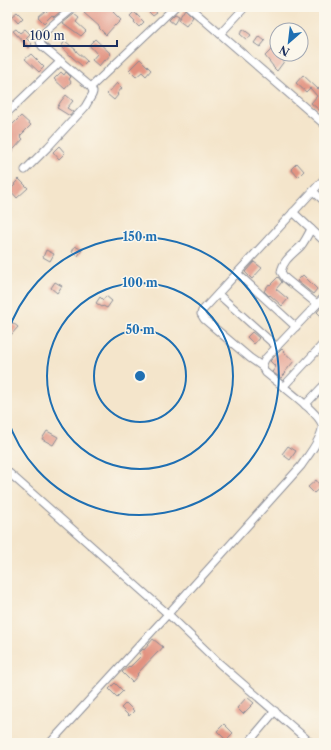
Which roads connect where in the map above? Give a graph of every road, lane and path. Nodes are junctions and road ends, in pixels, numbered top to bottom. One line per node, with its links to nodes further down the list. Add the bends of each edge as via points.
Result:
1 (74, 7): 6 (street, via 43,33 40,39 42,46)
2 (175, 7): 7 (street)
3 (189, 7): 5 (street)
4 (245, 7): 5 (street)
5 (220, 34): 9 (street)
6 (61, 61): 7 (street); 8 (street)
7 (91, 87): 10 (street, via 93,92 85,107)
8 (7, 113)
9 (324, 124)
10 (25, 170)
11 (324, 179): 12 (street)
12 (313, 191): 13 (street); 14 (street)
13 (324, 201)
14 (293, 212): 15 (street); 17 (street)
15 (311, 229): 16 (street); 20 (street, via 301,246 283,264 281,272)
16 (324, 241)
17 (237, 273): 18 (street); 21 (street)
18 (218, 294): 23 (street); 24 (street, via 202,311 204,319)
19 (324, 297): 20 (street)
20 (317, 304): 21 (street)
21 (296, 327): 23 (street)
22 (324, 343): 26 (street)
23 (277, 347): 24 (street, via 263,363)
24 (263, 367): 26 (street, via 266,373)
25 (324, 385): 27 (street)
26 (283, 387): 27 (street)
27 (305, 405): 28 (street)
28 (323, 424): 30 (street, via 318,440 301,466)
29 (7, 471): 30 (street)
30 (168, 614): 31 (street, via 220,664); 32 (street)
31 (275, 711): 33 (street); 34 (street)
32 (50, 743)
33 (248, 743)
34 (311, 743)

